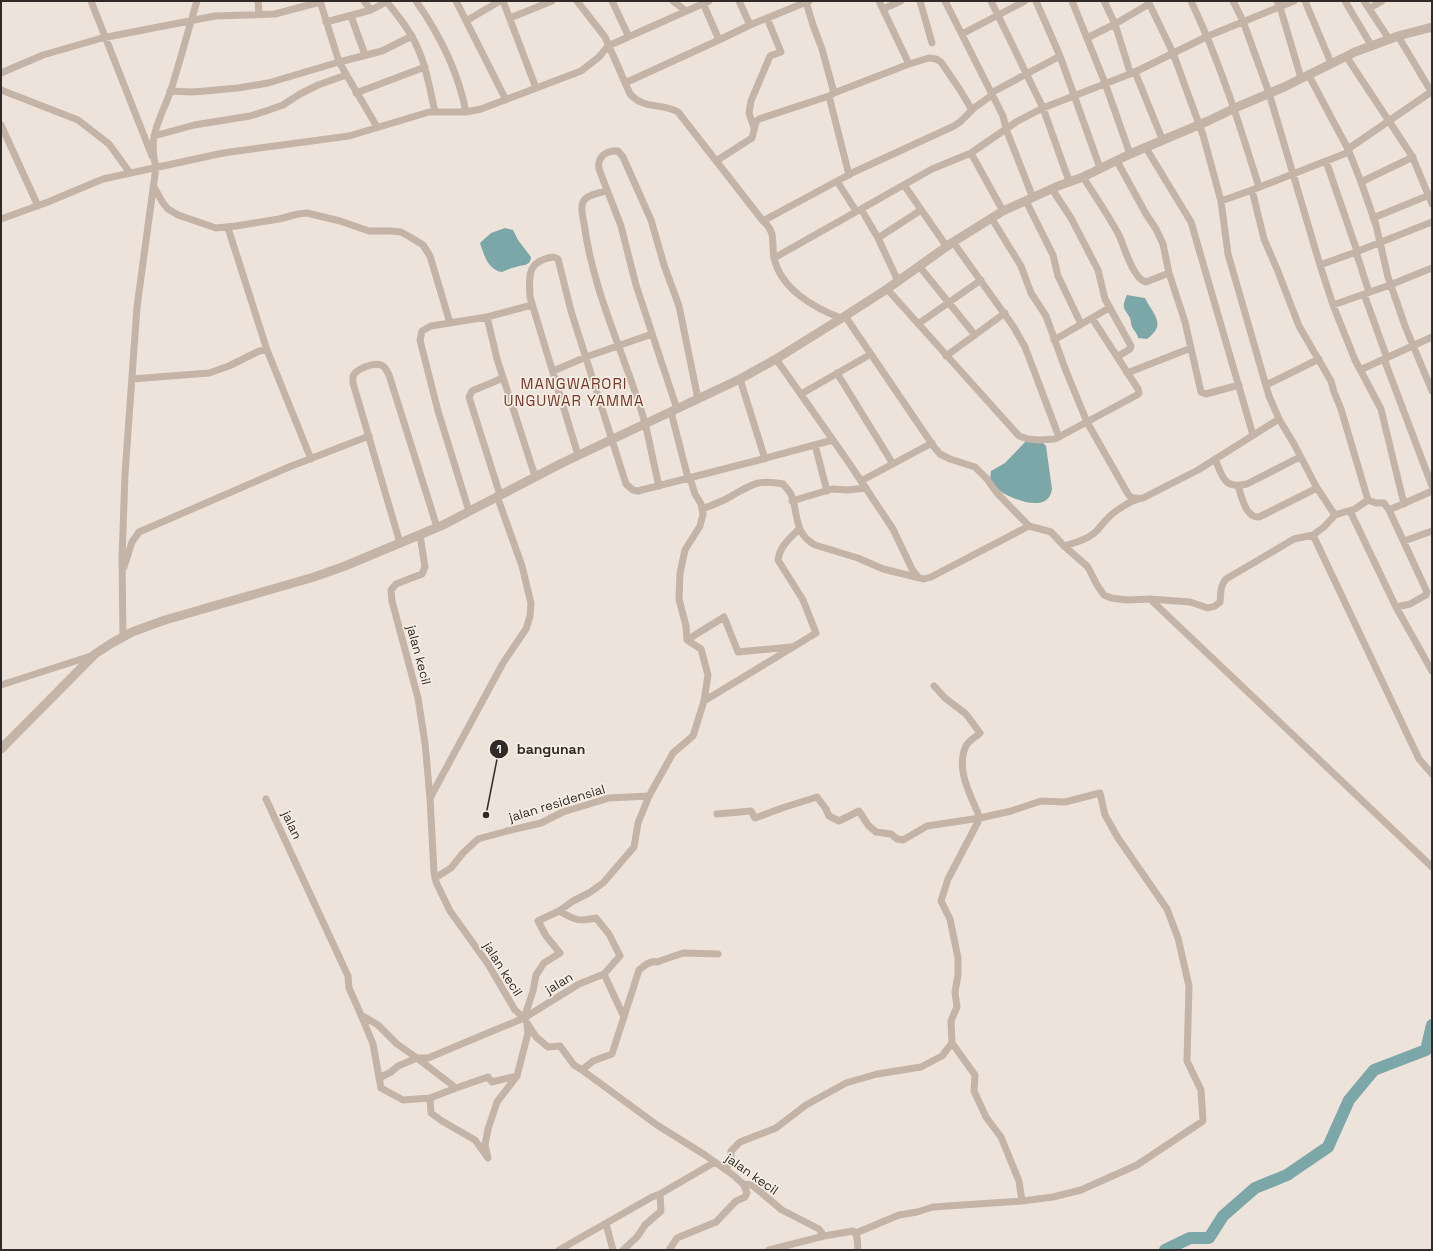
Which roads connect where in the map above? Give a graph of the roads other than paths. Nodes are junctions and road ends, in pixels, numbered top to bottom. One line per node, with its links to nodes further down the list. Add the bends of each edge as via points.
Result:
1 (91, 1): 57 (street)
2 (197, 1): 46 (street)
3 (258, 1): 41 (street)
4 (364, 1): 39 (street)
5 (387, 1): 39 (street); 54 (street)
6 (416, 1): 94 (street, via 444,47 462,91)
7 (456, 1): 47 (street)
8 (501, 1): 44 (street); 47 (street)
9 (552, 1): 44 (street)
10 (612, 1): 58 (street)
11 (673, 1): 40 (street)
12 (739, 1): 51 (street)
13 (785, 1): 37 (street)
14 (879, 1): 38 (street)
15 (901, 1): 38 (street)
16 (920, 1): 62 (street)
17 (944, 1): 53 (street)
18 (991, 1): 42 (street)
19 (1025, 1): 42 (street)
20 (1036, 1): 67 (street)
21 (1072, 1): 59 (street)
22 (1104, 1): 50 (street)
23 (1190, 1): 55 (street)
24 (1233, 1): 48 (street)
25 (1294, 1): 35 (street)
26 (1305, 1): 70 (street)
27 (1345, 1): 63 (street)
28 (1364, 1): 36 (street)
29 (1382, 1): 36 (street)
30 (320, 2): 41 (street, via 275,14); 49 (street)
31 (581, 2): 64 (street, via 605,37)
32 (706, 2): 40 (street); 61 (street)
33 (808, 2): 37 (street); 86 (street)
34 (1148, 3): 50 (street); 65 (street)
35 (1279, 4): 48 (street); 77 (street)
36 (1370, 8): 60 (street)
37 (789, 9): 45 (street)
38 (883, 9): 71 (street)
39 (371, 10): 43 (street)
40 (686, 11): 58 (street)
41 (259, 15): 46 (street, via 228,15)
42 (997, 15): 53 (street); 75 (street)
43 (351, 16): 49 (street); 66 (street)
44 (510, 18): 80 (street)
45 (767, 18): 51 (street); 99 (street, via 781,52 770,56 751,101 749,113)
46 (191, 20): 57 (street); 82 (street)
47 (466, 21): 89 (street)
48 (1243, 21): 55 (street); 85 (street)
49 (326, 22): 69 (street)
50 (1115, 24): 59 (street); 73 (street, via 1130,72)
51 (750, 25): 61 (street)
52 (1432, 27): 56 (street)
53 (962, 34): 87 (street)
54 (412, 36): 66 (street, via 382,51); 72 (street)
55 (1208, 36): 65 (street); 91 (street)
56 (1398, 36): 60 (street); 83 (street)
57 (106, 37): 74 (street, via 43,55); 111 (street)
58 (630, 37): 64 (street)
59 (1087, 38): 79 (street)
60 (1389, 39): 63 (street)
61 (719, 40): 78 (street)
62 (932, 43)
63 (1371, 45): 68 (street)
64 (608, 46): 78 (street); 80 (street, via 599,58 581,71)
65 (1173, 52): 73 (street); 97 (street)
66 (365, 55): 69 (street)
67 (1060, 56): 75 (street); 88 (street)
68 (1346, 56): 70 (street); 95 (street)
69 (339, 62): 76 (street); 82 (street, via 268,83 192,92)
70 (1331, 63): 77 (street)
71 (909, 64): 86 (street); 92 (street, via 930,58 941,62)
72 (425, 67): 84 (street); 93 (street)
73 (1135, 72): 79 (street); 102 (street)
74 (1, 73)
75 (1026, 74): 87 (street); 90 (street)
76 (346, 75): 84 (street); 101 (street, via 318,85 283,105 266,111 250,116 209,121)
77 (1304, 76): 85 (street); 104 (street)
78 (625, 82): 108 (street, via 630,94 640,102 678,112)
79 (1105, 83): 88 (street); 106 (street)
80 (536, 88): 89 (street)
81 (1, 90): 113 (street, via 78,120 109,144)
82 (170, 91): 101 (street)
83 (1432, 92): 95 (street)
84 (356, 93): 98 (street)
85 (1269, 93): 91 (street); 114 (street)
86 (832, 94): 99 (street, via 759,119); 115 (street)
87 (992, 94): 92 (street); 100 (street, via 1003,116)
88 (1073, 96): 90 (street); 112 (street)
89 (506, 100): 94 (street)
90 (1043, 108): 100 (street); 118 (street)
91 (1235, 108): 97 (street); 123 (street)
92 (972, 110): 115 (street, via 954,126)
93 (435, 112): 94 (street); 98 (street)
94 (466, 112)
95 (1390, 121): 104 (street); 107 (street)
96 (1, 125): 129 (street)
97 (1200, 125): 102 (street); 127 (street)
98 (377, 127): 111 (street, via 339,138 223,153)
99 (754, 128): 108 (street, via 752,138)
100 (1006, 129): 105 (street); 126 (street)
101 (154, 136): 111 (street)
102 (1163, 141): 103 (street)
103 (1146, 148): 106 (street); 186 (street, via 1191,222)
104 (1348, 150): 110 (street); 119 (street)
105 (971, 153): 120 (street, via 938,166); 132 (street)
106 (1130, 154): 109 (street)
107 (1413, 157): 119 (street); 125 (street)
108 (716, 161): 136 (street)
109 (1117, 161): 112 (street); 147 (street, via 1163,244)
110 (1326, 161): 114 (street); 142 (street)
111 (156, 167): 113 (street); 121 (street)
112 (1100, 168): 116 (street)
113 (130, 173): 129 (street, via 92,183)
114 (1293, 173): 123 (street); 144 (street)
115 (849, 175): 117 (street)
116 (1083, 177): 118 (street); 147 (street, via 1143,281)
117 (838, 180): 130 (street); 136 (street)
118 (1069, 181): 122 (street)
119 (1361, 182): 133 (street)
120 (904, 185): 130 (street); 131 (street)
121 (154, 187): 138 (street, via 168,209 178,215 216,228); 184 (street, via 137,308)
122 (1052, 189): 126 (street); 156 (street, via 1071,218 1098,270)
123 (1255, 189): 127 (street); 178 (street, via 1264,239 1299,326)
124 (607, 191): 164 (street, via 621,226); 169 (street, via 586,198 582,211 592,262); 190 (street, via 598,163 606,152 618,151 651,220 679,306)
125 (1430, 194): 128 (street); 133 (street)
126 (1030, 199): 132 (street); 163 (street, via 1058,276)
127 (1221, 201): 187 (street, via 1228,254)
128 (1432, 204)
129 (38, 206): 134 (street)
130 (858, 210): 139 (street); 143 (street)
131 (921, 210): 139 (street); 141 (street)
132 (1003, 211): 135 (street)
133 (1374, 218): 140 (street)
134 (1, 219)
135 (992, 219): 141 (street); 167 (street, via 1021,266 1031,293 1046,316)
136 (763, 221): 143 (street, via 770,227)
137 (1432, 222): 140 (street)
138 (228, 228): 161 (street, via 307,214 369,231 401,232 423,245 430,256); 171 (street)
139 (878, 238): 149 (street)
140 (1380, 242): 142 (street); 150 (street)
141 (950, 245): 145 (street); 148 (street)
142 (1357, 252): 144 (street); 152 (street)
143 (774, 258): 159 (street, via 780,274 794,290 822,311)
144 (1320, 265): 155 (street)
145 (919, 266): 149 (street); 153 (street)
146 (1432, 268): 150 (street)
147 (1169, 273): 170 (street)
148 (981, 280): 153 (street); 157 (street)
149 (898, 281): 151 (street)
150 (1390, 285): 152 (street); 168 (street)
151 (887, 289): 159 (street); 162 (street)
152 (1366, 293): 155 (street); 176 (street)
153 (949, 302): 162 (street); 165 (street)
154 (532, 305): 158 (street); 174 (street, via 529,278 532,267 549,257 556,257); 180 (street)
155 (1333, 305): 179 (street)
156 (1109, 308): 160 (street); 175 (street, via 1131,346)
157 (1005, 313): 165 (street); 197 (street, via 1025,347)
158 (487, 317): 161 (street); 183 (street)
159 (843, 317): 172 (street); 177 (street)
160 (1092, 318): 163 (street); 175 (street)
161 (450, 323): 225 (street, via 431,326 422,331 420,340 438,411)
162 (918, 324): 173 (street)
163 (1081, 324): 167 (street)
164 (652, 334): 169 (street); 191 (street)
165 (975, 335): 173 (street)
166 (1432, 337): 168 (street)
167 (1054, 340): 193 (street)
168 (1413, 345): 176 (street); 188 (street)
169 (618, 346): 174 (street); 194 (street)
170 (1191, 348): 182 (street); 186 (street, via 1201,392 1206,394)
171 (268, 350): 184 (street, via 209,373); 204 (street)
172 (871, 354): 181 (street); 200 (street)
173 (946, 356): 197 (street, via 1019,436 1040,440)
174 (586, 357): 180 (street); 198 (street)
175 (1117, 357): 182 (street)
176 (1385, 358): 179 (street); 213 (street)
177 (776, 359): 185 (street); 189 (street)
178 (1319, 359): 187 (street); 220 (street, via 1331,381)
179 (1360, 370): 222 (street, via 1381,409)
180 (553, 371): 202 (street)
181 (837, 373): 189 (street); 207 (street)
182 (1127, 373): 193 (street, via 1138,389 1138,395)
183 (503, 378): 208 (street); 218 (street, via 472,391 469,396)
184 (132, 379): 237 (street, via 125,474)
185 (740, 379): 190 (street); 205 (street)
186 (1239, 385): 195 (street)
187 (1266, 385): 192 (street)
188 (1432, 392)
189 (801, 394): 199 (street)
190 (698, 399): 191 (street)
191 (674, 410): 194 (street); 209 (street)
192 (1280, 419): 195 (street); 203 (street)
193 (1087, 422): 197 (street); 219 (street, via 1128,494 1132,498)
194 (645, 424): 198 (street); 211 (street)
195 (1253, 435): 206 (street)
196 (369, 436): 204 (street); 229 (street, via 353,376 356,371 380,364 389,375); 235 (street)
197 (1059, 437)
198 (612, 438): 202 (street); 211 (street, via 629,488 638,491)
199 (833, 440): 201 (street); 210 (street)
200 (932, 443): 207 (street); 228 (street, via 940,454 975,467)
201 (815, 445): 205 (street); 216 (street)
202 (578, 455): 208 (street)
203 (1300, 457): 212 (street, via 1247,484); 215 (street)
204 (311, 458): 237 (street, via 139,532 132,542)
205 (765, 459): 209 (street)
206 (1215, 459): 212 (street, via 1225,482); 219 (street, via 1172,484 1143,498)
207 (893, 464): 210 (street)
208 (535, 476): 218 (street)
209 (689, 478): 211 (street); 223 (street)
210 (861, 481): 214 (street)
211 (659, 486)
212 (1238, 486): 215 (street, via 1251,516 1255,517)
213 (1432, 486)
214 (866, 488): 216 (street); 238 (street, via 893,529)
215 (1317, 488): 227 (street)
216 (827, 491): 221 (street)
217 (1432, 491): 222 (street)
218 (498, 495): 225 (street); 252 (street, via 522,566 531,603 530,616 526,630 504,663)
219 (1137, 498): 236 (street, via 1108,519 1093,535)
220 (1368, 500): 224 (street, via 1384,502); 226 (street)
221 (792, 501): 223 (street, via 783,484 771,481 755,483); 230 (street)
222 (1404, 504): 224 (street)
223 (703, 509): 242 (street, via 702,520 685,550 680,573 678,599 686,626)
224 (1389, 510): 234 (street)
225 (469, 511): 229 (street)
226 (1350, 511): 227 (street); 240 (street)
227 (1335, 515): 233 (street)
228 (1029, 526): 236 (street, via 1051,532); 238 (street, via 931,577)
229 (437, 527): 232 (street)
230 (799, 529): 238 (street, via 807,540 815,545); 243 (street, via 782,546 778,560 803,600 816,633)
231 (1432, 531): 234 (street)
232 (420, 535): 235 (street); 252 (street, jalan kecil, via 424,572 396,584 391,590 418,698)
233 (1313, 536): 239 (street, via 1294,540 1226,579 1222,583 1220,602 1215,606 1208,608 1190,602); 250 (street, via 1419,759)
234 (1404, 541): 240 (street, via 1427,592 1410,604)
235 (400, 543): 241 (street, via 314,577 165,620)
236 (1064, 546): 239 (street, via 1087,566 1104,595 1127,600)
237 (122, 572): 241 (street)
238 (918, 577)
239 (1150, 599): 256 (street)
240 (1396, 607): 245 (street)
241 (123, 637): 244 (street)
242 (687, 640): 243 (street, via 724,617 738,652); 248 (street, via 701,649 708,675)
243 (793, 647): 248 (street)
244 (95, 654): 246 (street); 249 (street)
245 (1432, 671)
246 (1, 685)
247 (934, 686): 255 (street, via 966,714 980,733 966,744 961,762 962,773)
248 (704, 701): 251 (street, via 693,736 673,753)
249 (1, 749)
250 (1432, 774)
251 (648, 796): 257 (street, jalan residensial, via 609,798 563,812 541,823 478,839 452,868); 258 (street, via 638,822 634,847 603,883)
252 (430, 798): 257 (street, jalan kecil)
253 (266, 799): 261 (street, jalan, via 348,976 349,988)
254 (717, 814): 255 (street, via 751,811 755,818 816,797 829,816 839,821 859,810 868,825 876,832 891,834 903,840 927,826)
255 (980, 818): 265 (street, via 948,879 941,901 950,919 958,958 955,992 957,1007 951,1021); 276 (street, via 1041,801 1065,802 1100,794 1108,821 1167,909 1178,938 1189,986 1187,1061 1201,1090 1203,1121 1137,1165 1081,1190)
256 (1432, 867)
257 (435, 878): 263 (street, jalan kecil, via 450,911 488,964 510,1003)
258 (559, 911): 260 (street, via 583,921 596,918 609,934 620,956); 263 (street, via 538,921 560,953 544,963 536,975)
259 (718, 954): 262 (street, via 683,953 646,964 639,970)
260 (604, 974): 262 (street); 263 (street, jalan, via 579,984)
261 (361, 1015): 266 (street, via 378,1025 397,1044); 269 (street, jalan, via 373,1044)
262 (624, 1017): 267 (street, via 612,1054 593,1060)
263 (524, 1018): 264 (street, jalan kecil); 266 (street, jalan, via 428,1058)
264 (527, 1026): 267 (street, jalan kecil, via 548,1047 560,1046); 268 (street, via 528,1033)
265 (952, 1043): 273 (street, via 942,1056 921,1067 863,1077 846,1083 790,1116 776,1128 740,1142 730,1150 731,1158); 276 (street, via 975,1075 974,1091 986,1117 1001,1138 1019,1181)
266 (417, 1058): 269 (street, jalan); 270 (street)
267 (582, 1070): 272 (street, jalan kecil, via 657,1125)
268 (517, 1076): 270 (street, jalan, via 492,1082 488,1077); 271 (street, via 497,1102 485,1145 488,1158 475,1140 431,1113)
269 (379, 1078): 271 (street, jalan, via 381,1088 402,1100)
270 (456, 1088): 271 (street, jalan)
271 (430, 1098)
272 (715, 1162): 273 (street, jalan kecil); 275 (street)
273 (726, 1170): 274 (street, jalan kecil)
274 (743, 1184): 279 (street, jalan kecil, via 752,1185 782,1210 819,1228); 283 (street, via 747,1193 745,1197 736,1201 716,1222 677,1238)
275 (660, 1194): 277 (street); 282 (street, via 661,1211)
276 (1022, 1201): 278 (street, via 933,1207 899,1215)
277 (606, 1224): 280 (street); 281 (street)
278 (856, 1233): 279 (street, via 853,1231); 285 (street)
279 (824, 1236): 284 (street)
280 (559, 1250)
281 (613, 1250)
282 (623, 1250)
283 (670, 1250)
284 (769, 1250)
285 (858, 1250)

